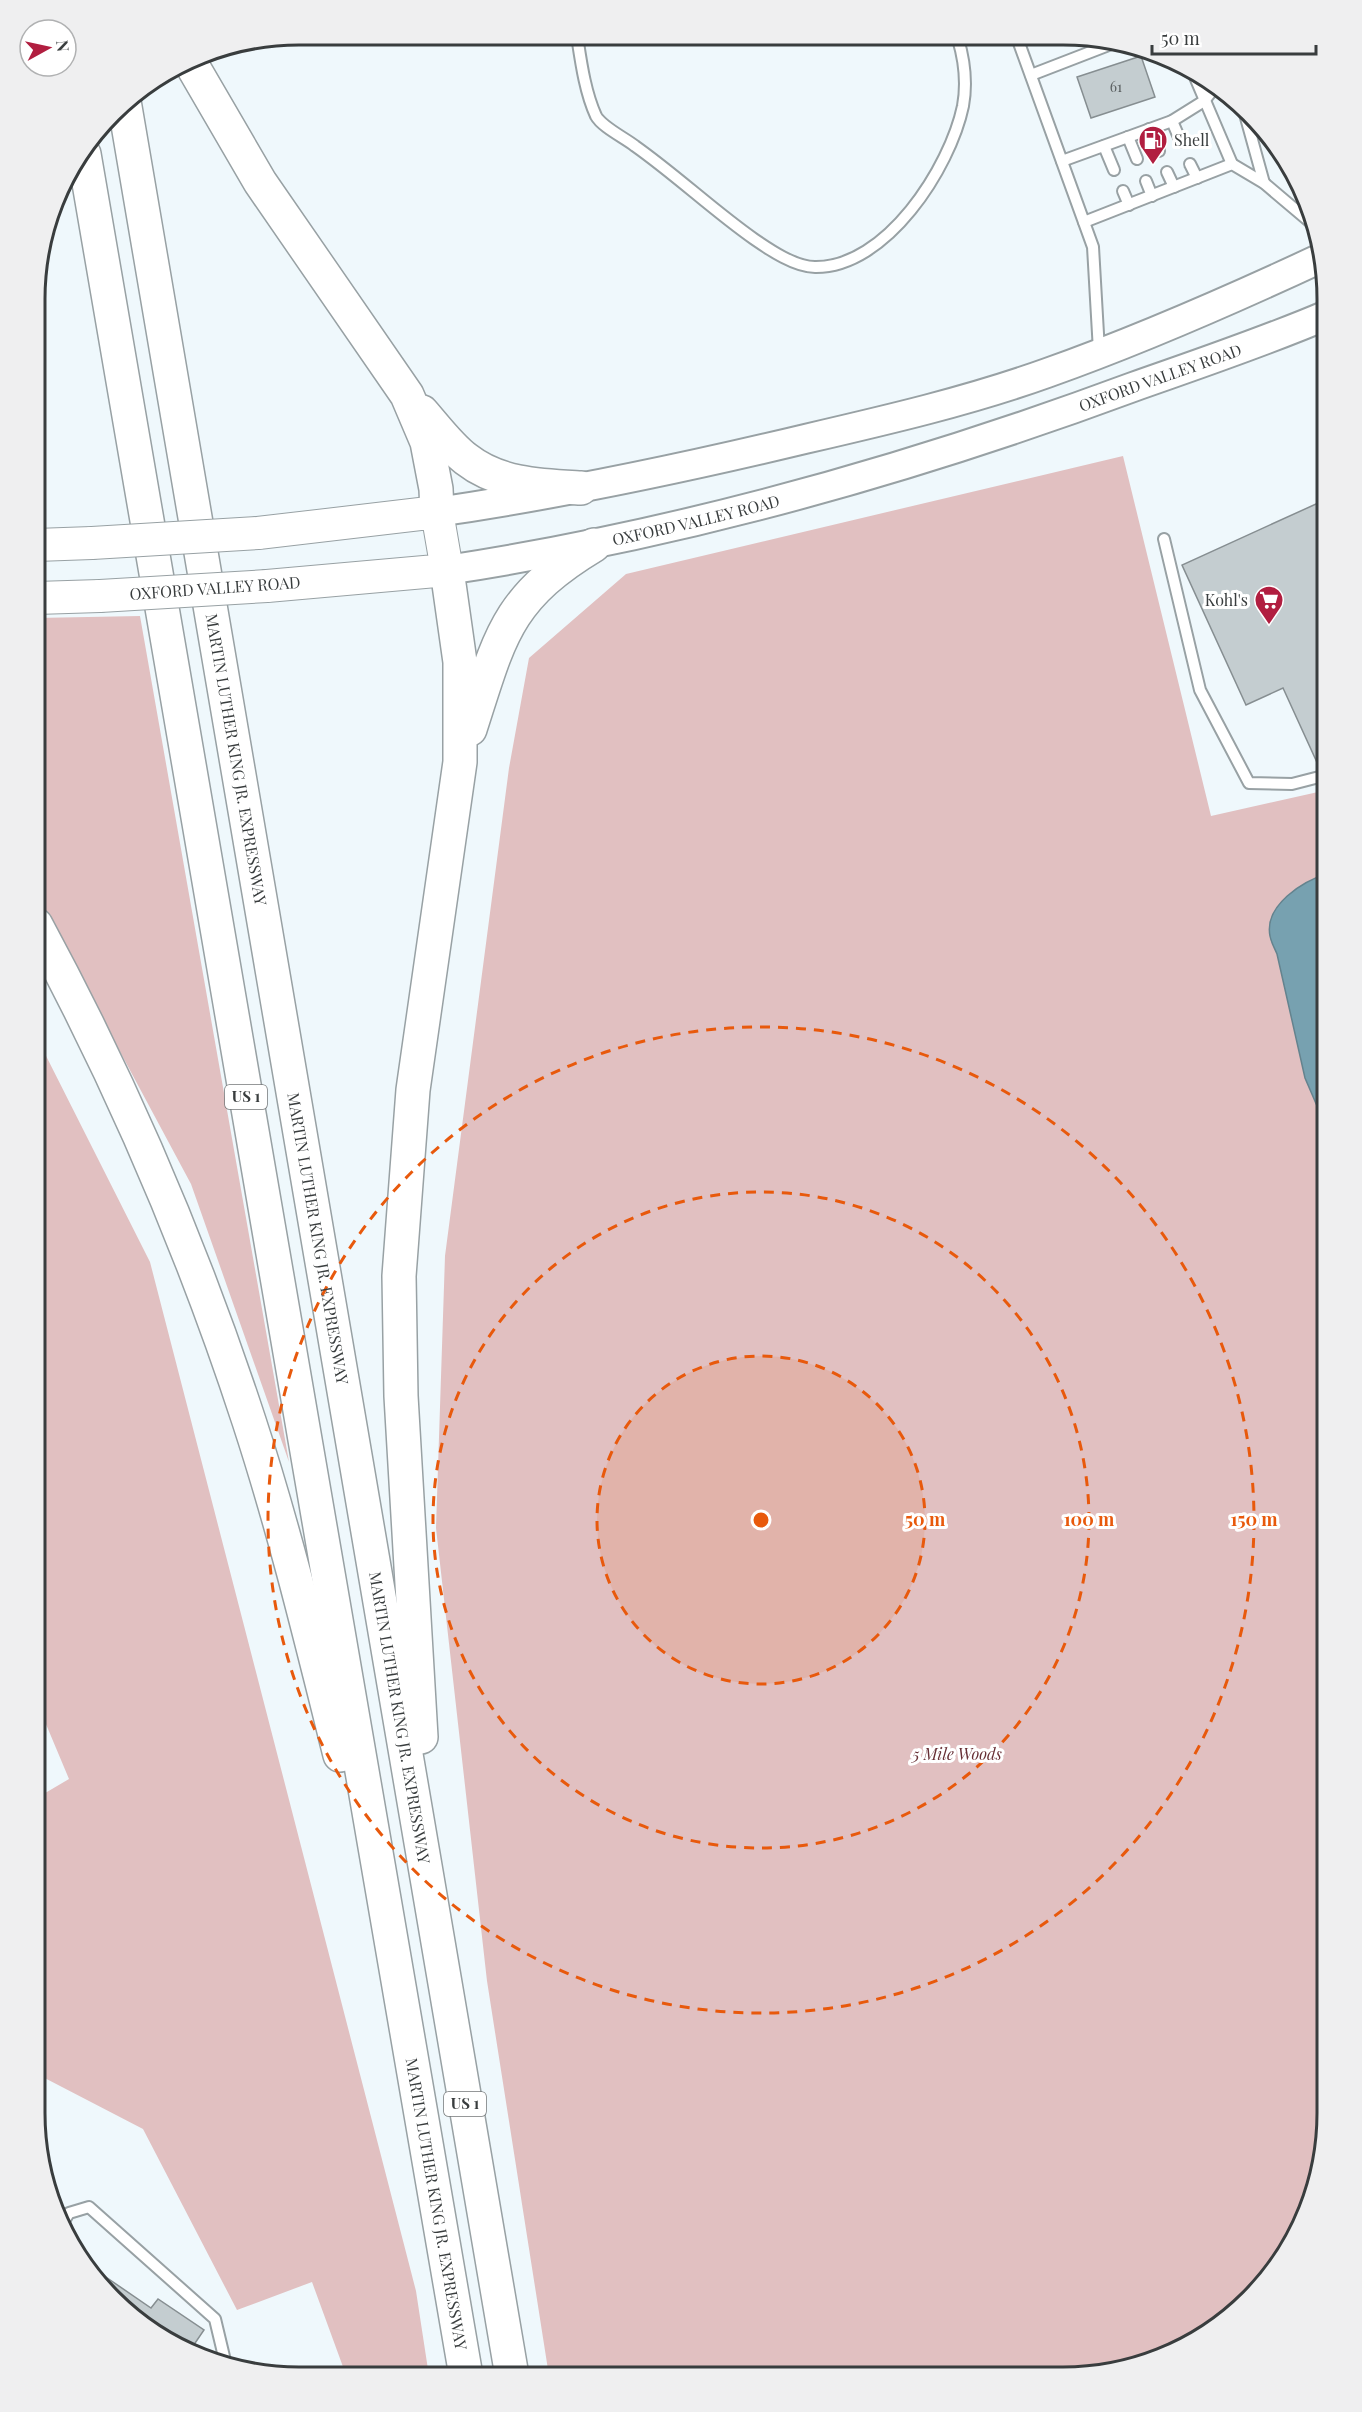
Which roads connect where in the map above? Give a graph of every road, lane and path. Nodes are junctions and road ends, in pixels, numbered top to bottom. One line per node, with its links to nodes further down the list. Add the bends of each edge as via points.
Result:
1 (578, 45): 2 (lane, via 597,118 680,178 754,239 790,260 815,267 855,260 890,235 920,199 942,161 963,106 964,59)
2 (960, 45)
3 (1020, 45): 6 (lane)
4 (1101, 48): 6 (lane)
5 (194, 68): 37 (highway, via 260,182)
6 (1031, 75): 19 (lane)
7 (1197, 84): 9 (lane)
8 (1210, 93): 9 (lane)
9 (1204, 101): 11 (lane); 22 (lane)
10 (126, 114): 48 (highway, MARTIN LUTHER KING JR. EXPRESSWAY / US 1)
11 (1172, 121): 13 (lane); 15 (lane)
12 (1248, 126): 27 (lane)
13 (1149, 129): 14 (lane); 17 (lane)
14 (1128, 137): 16 (lane); 18 (lane)
15 (1181, 142)
16 (1104, 146): 19 (lane); 23 (lane)
17 (1159, 151)
18 (1137, 159)
19 (1062, 161): 33 (lane)
20 (85, 162): 49 (highway, MARTIN LUTHER KING JR. EXPRESSWAY / US 1)
21 (1190, 164): 25 (lane)
22 (1232, 164): 25 (lane); 27 (lane)
23 (1114, 170)
24 (1167, 172): 28 (lane)
25 (1197, 178): 28 (lane)
26 (1146, 181): 30 (lane)
27 (1264, 183): 32 (lane)
28 (1173, 187): 30 (lane)
29 (1123, 191): 31 (lane)
30 (1152, 196): 31 (lane)
31 (1129, 205): 33 (lane)
32 (1302, 215)
33 (1084, 222): 36 (lane, via 1093,247)
34 (1314, 261): 36 (main road, via 1222,304)
35 (1317, 324): 42 (main road, OXFORD VALLEY ROAD, via 904,467 752,510)
36 (1099, 352): 38 (main road, via 1004,387 892,418)
37 (407, 395): 38 (highway, via 452,446 483,470 524,483); 39 (highway, via 427,442)
38 (581, 488): 39 (main road)
39 (437, 513): 41 (main road, bridge, via 258,533); 43 (main road)
40 (1164, 539): 46 (lane, via 1200,690 1249,783 1292,784)
41 (45, 545)
42 (594, 545): 43 (main road, OXFORD VALLEY ROAD); 45 (highway, via 550,574 505,626)
43 (447, 570): 44 (main road, OXFORD VALLEY ROAD, bridge, via 267,586); 45 (highway, via 460,662)
44 (45, 597)
45 (460, 762): 48 (highway, via 413,1090 399,1276 403,1428)
46 (1317, 778)
47 (45, 943): 49 (highway, via 95,1040 166,1197 201,1282 250,1423 294,1571)
48 (431, 1904): 53 (highway, MARTIN LUTHER KING JR. EXPRESSWAY / US 1)
49 (409, 2040): 52 (highway, MARTIN LUTHER KING JR. EXPRESSWAY / US 1)
50 (67, 2216): 51 (lane, via 89,2207 215,2319)
51 (224, 2355)
52 (464, 2367)
53 (510, 2367)

